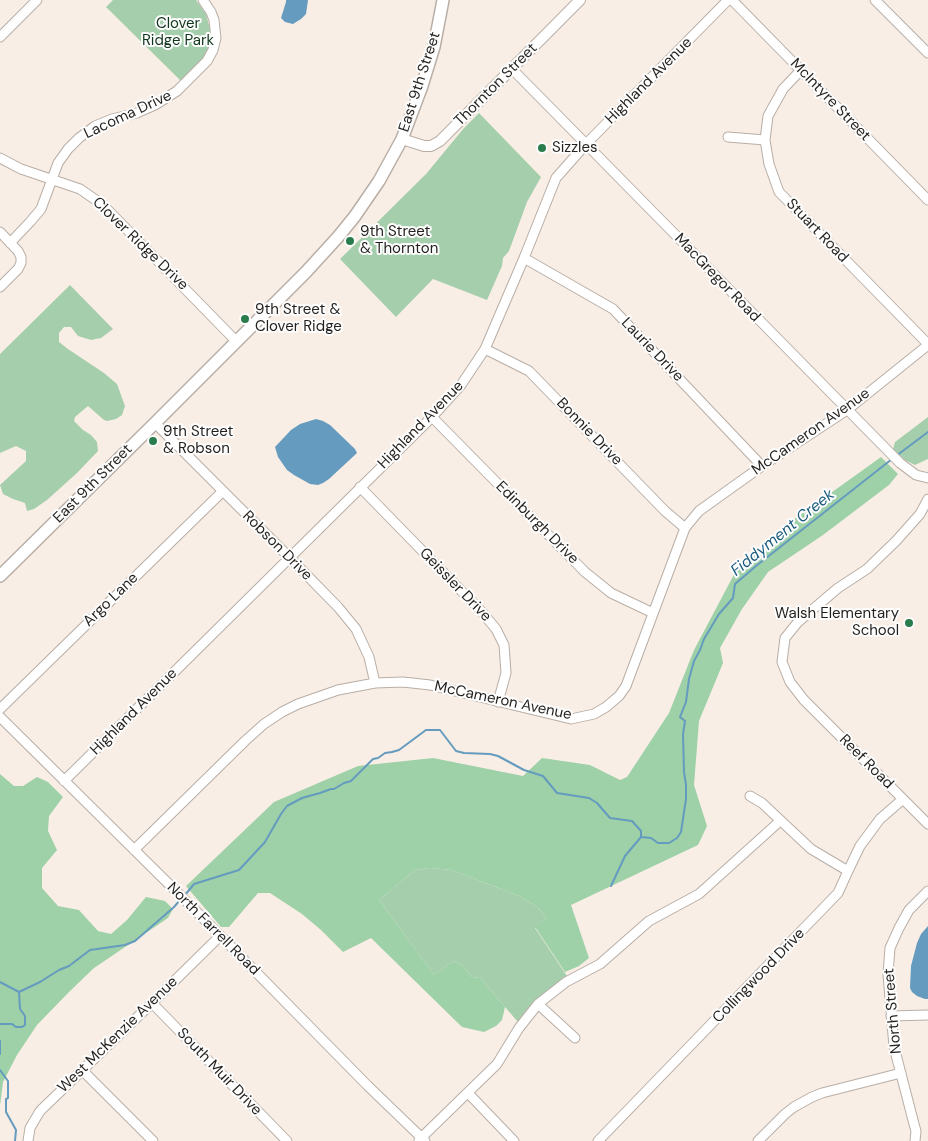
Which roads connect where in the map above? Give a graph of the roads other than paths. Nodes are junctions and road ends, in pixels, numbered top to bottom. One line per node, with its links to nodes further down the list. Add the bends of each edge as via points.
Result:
1 (37, 0): 8 (street)
2 (203, 0): 17 (street, Lacoma Drive, via 211,12 216,38 207,61 177,91 155,105 95,126 79,138 58,163)
3 (580, 0): 10 (street, Thornton Street)
4 (728, 0): 15 (street, Highland Avenue)
5 (732, 0): 11 (street, McIntyre Street)
6 (875, 0): 9 (street)
7 (443, 3): 13 (main road, East 9th Street, via 434,47)
8 (0, 37)
9 (928, 53)
10 (512, 69): 13 (street, Thornton Street, via 436,144 424,146); 15 (street, MacGregor Road)
11 (801, 70): 14 (street, Stuart Road, via 783,90 768,116); 18 (street, McIntyre Street)
12 (728, 137): 14 (street)
13 (402, 139): 23 (main road, East 9th Street, via 379,181 338,237)
14 (765, 140): 24 (street, Stuart Road, via 779,192)
15 (586, 144): 21 (street, Highland Avenue, via 556,178); 26 (street, MacGregor Road)
16 (0, 158): 17 (street, Clover Ridge Drive, via 21,169)
17 (52, 178): 20 (street, Lacoma Drive, via 41,209); 23 (street, Clover Ridge Drive, via 80,189 104,205)
18 (928, 200)
19 (0, 232): 20 (street)
20 (10, 242): 22 (street, via 18,251 21,263)
21 (524, 258): 25 (street, Highland Avenue); 29 (street, Laurie Drive, via 613,309)
22 (0, 287)
23 (237, 342): 28 (main road, East 9th Street)
24 (928, 345): 26 (street, McCameron Avenue)
25 (485, 349): 27 (street, Highland Avenue, via 461,385); 34 (street, Bonnie Drive, via 529,371)
26 (847, 410): 29 (street, McCameron Avenue); 30 (street, MacGregor Road, via 900,463 916,475)
27 (432, 417): 31 (street, Highland Avenue); 37 (street, Edinburgh Drive, via 585,572 611,593)
28 (155, 423): 32 (street, Robson Drive); 36 (main road, East 9th Street)
29 (762, 466): 34 (street, McCameron Avenue, via 699,510)
30 (928, 478)
31 (360, 487): 35 (street, Highland Avenue); 39 (street, Geissler Drive, via 496,629 504,646 506,673)
32 (223, 491): 35 (street, Robson Drive); 40 (street, Argo Lane)
33 (928, 499): 44 (street, Reef Road, via 920,514 896,541 798,622 785,638 782,662 790,682 804,700)
34 (685, 528): 37 (street, McCameron Avenue)
35 (290, 558): 38 (street, Robson Drive, via 356,629 369,657); 42 (street, Highland Avenue)
36 (0, 576)
37 (653, 613): 39 (street, McCameron Avenue, via 626,686 613,702 600,711 571,719)
38 (375, 683): 39 (street, McCameron Avenue, via 430,685); 47 (street, McCameron Avenue, via 338,690 298,704 264,724)
39 (498, 702)
40 (0, 709)
41 (0, 717): 42 (street, North Farrell Road)
42 (64, 781): 47 (street, North Farrell Road)
43 (750, 796): 45 (street)
44 (903, 799): 46 (street, Reef Road); 48 (street, Collingwood Drive, via 880,819 860,846)
45 (780, 821): 48 (street, via 811,849); 52 (street, via 699,894 649,921 600,964 566,982)
46 (928, 824)
47 (134, 850): 50 (street, North Farrell Road)
48 (848, 871): 64 (street, Collingwood Drive, via 838,893 819,914)
49 (928, 891): 54 (street, North Street, via 909,910 890,948)
50 (220, 936): 51 (street, West McKenzie Avenue); 59 (street, North Farrell Road)
51 (152, 1004): 56 (street, West McKenzie Avenue); 62 (street, South Muir Drive)
52 (538, 1004): 55 (street); 58 (street, via 500,1060)
53 (928, 1015): 54 (street)
54 (891, 1016): 57 (street, North Street)
55 (575, 1038)
56 (82, 1070): 60 (street, West McKenzie Avenue, via 40,1111 30,1128); 61 (street)
57 (901, 1073): 65 (street, via 812,1097 785,1114); 66 (street, North Street, via 916,1131)
58 (468, 1093): 59 (street); 63 (street)
59 (421, 1140)
60 (28, 1141)
61 (154, 1141)
62 (286, 1141)
63 (514, 1141)
64 (598, 1141)
65 (758, 1141)
66 (915, 1141)

